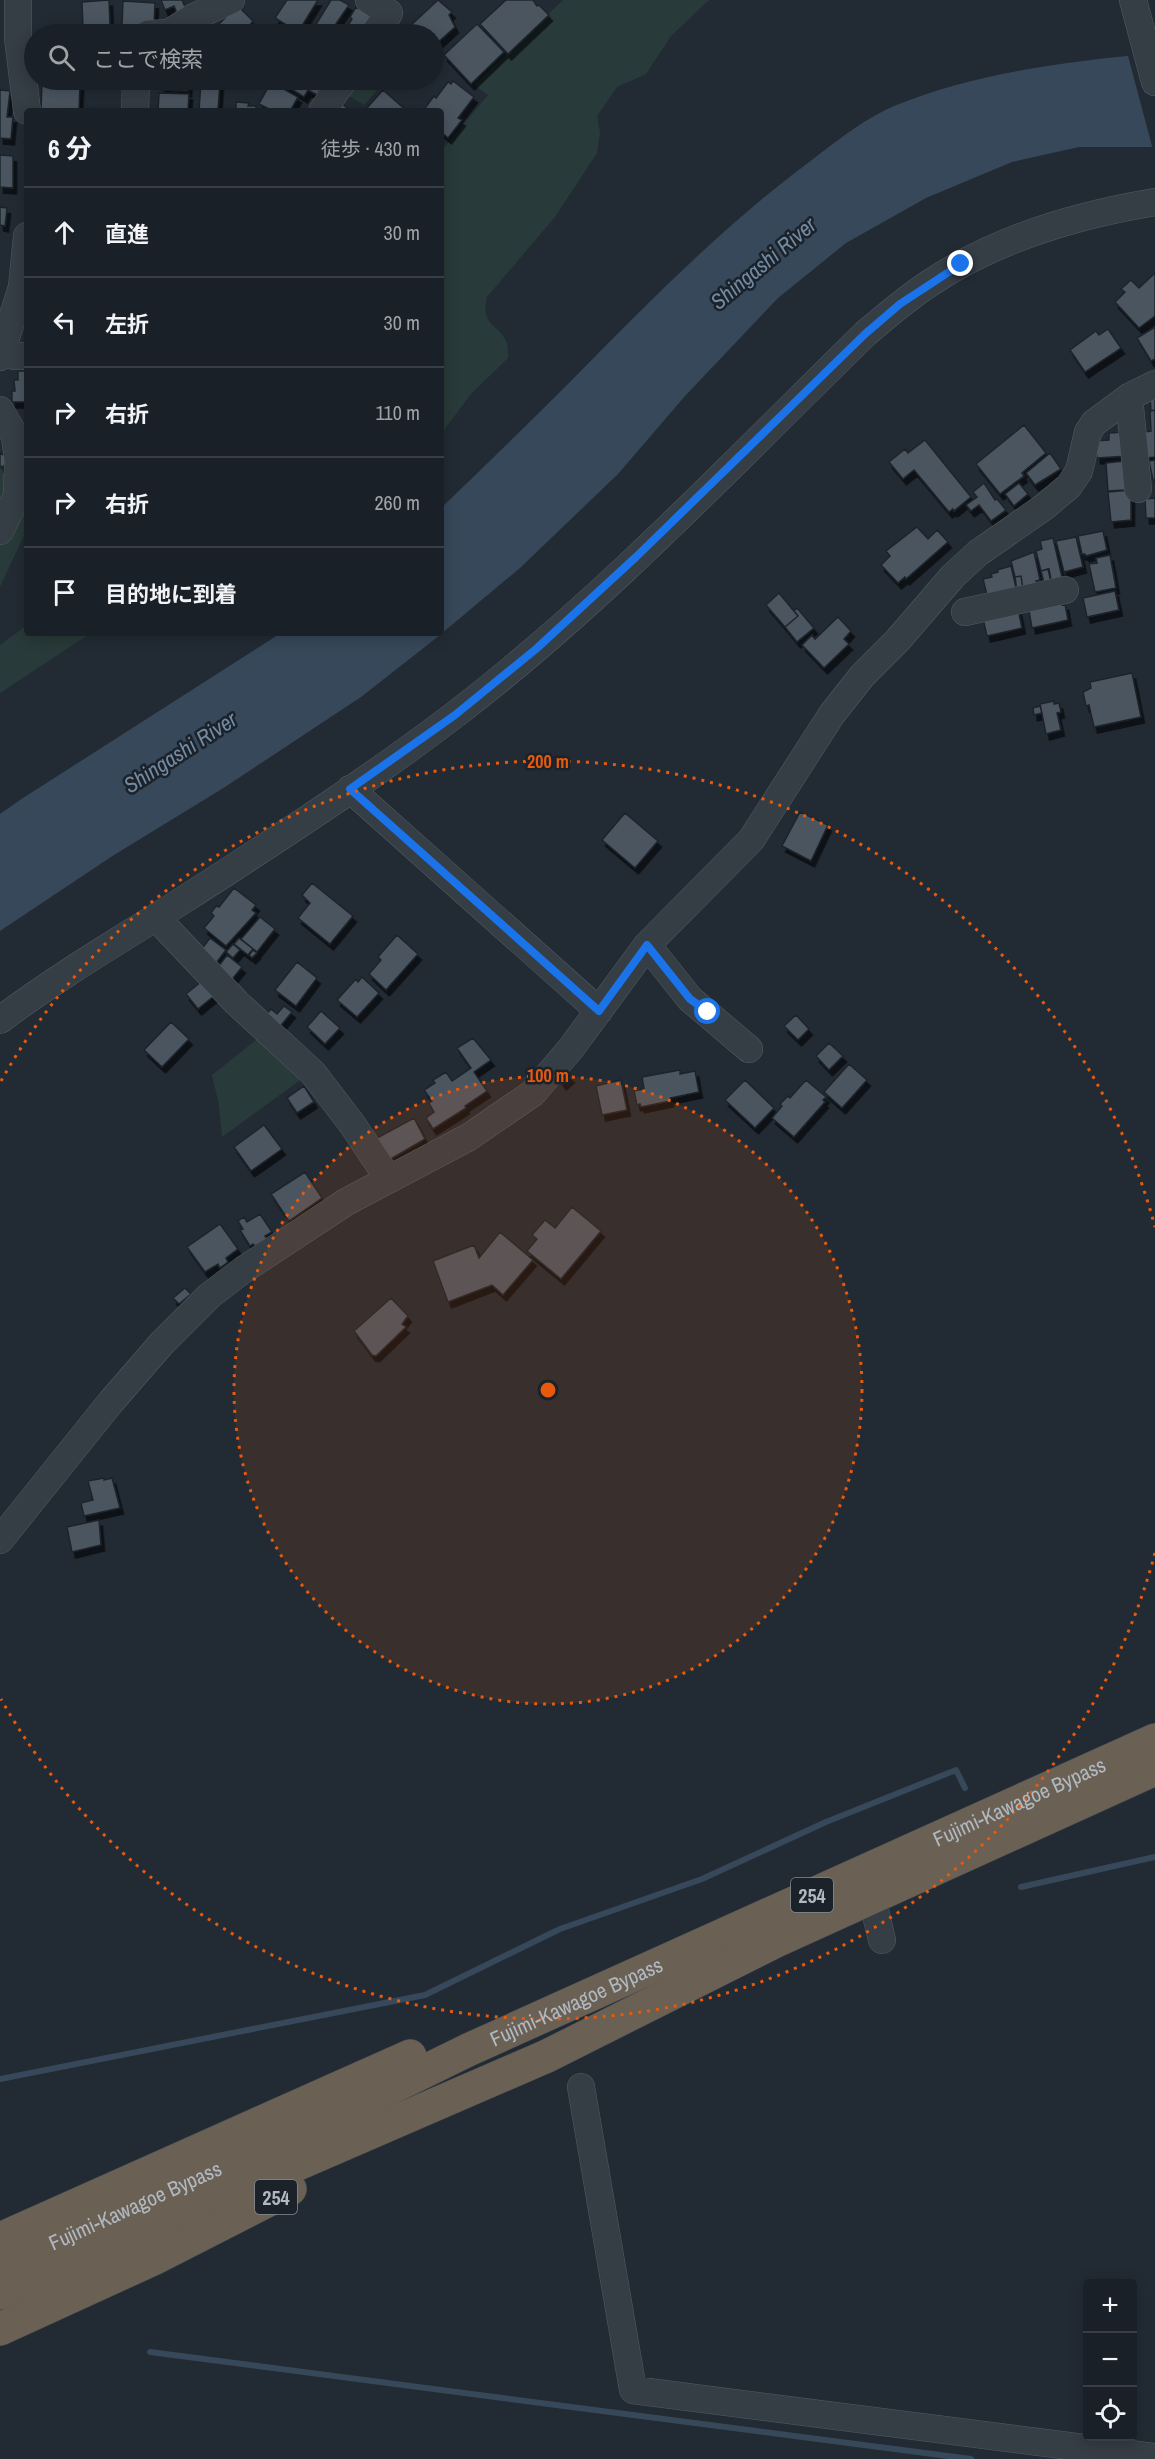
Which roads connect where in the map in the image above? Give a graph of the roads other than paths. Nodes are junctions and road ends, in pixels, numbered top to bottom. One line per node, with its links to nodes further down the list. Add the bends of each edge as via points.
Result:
1 (18, 0): 7 (street)
2 (231, 0): 5 (street)
3 (369, 0): 6 (street, via 389,13)
4 (1134, 3): 8 (street)
5 (183, 24)
6 (381, 24)
7 (24, 28)
8 (1155, 82)
9 (27, 90): 12 (street)
10 (136, 90): 13 (street)
11 (337, 90): 14 (street)
12 (27, 108)
13 (135, 108)
14 (324, 108)
15 (1155, 202): 25 (street, via 1035,231 961,264 900,304 536,649 455,715)
16 (24, 266): 17 (street)
17 (10, 355)
18 (1155, 384): 19 (street)
19 (1129, 397): 21 (street); 27 (street, via 1094,423 1088,432 1079,471 1069,486 961,568 862,676 832,714 751,840)
20 (0, 410): 22 (street, via 15,436 18,460 17,496)
21 (1138, 489)
22 (0, 531)
23 (1065, 590): 24 (street)
24 (965, 612)
25 (350, 789): 26 (street); 28 (street)
26 (158, 916): 29 (street, via 93,955); 31 (street, via 237,1002 313,1073)
27 (647, 945): 28 (street); 30 (street, via 690,999)
28 (599, 1011): 31 (street, via 533,1093 469,1137)
29 (0, 1020)
30 (750, 1050)
31 (388, 1178): 32 (street, via 299,1232 209,1296 110,1403)
32 (0, 1540)
33 (1155, 1740): 35 (highway, Fujimi-Kawagoe Bypass / 254)
34 (1155, 1769): 35 (highway, Fujimi-Kawagoe Bypass / 254)
35 (869, 1884): 36 (street); 37 (highway, Fujimi-Kawagoe Bypass / 254); 38 (highway, Fujimi-Kawagoe Bypass / 254, via 776,1941)
36 (882, 1940)
37 (468, 2050): 40 (highway, 254, via 406,2056); 41 (highway, Fujimi-Kawagoe Bypass / 254, via 352,2107)
38 (548, 2056): 42 (highway, Fujimi-Kawagoe Bypass / 254); 43 (highway, 254, via 153,2259)
39 (580, 2087): 44 (street, via 633,2390)
40 (0, 2239)
41 (0, 2266)
42 (0, 2293)
43 (0, 2329)
44 (1155, 2457)

